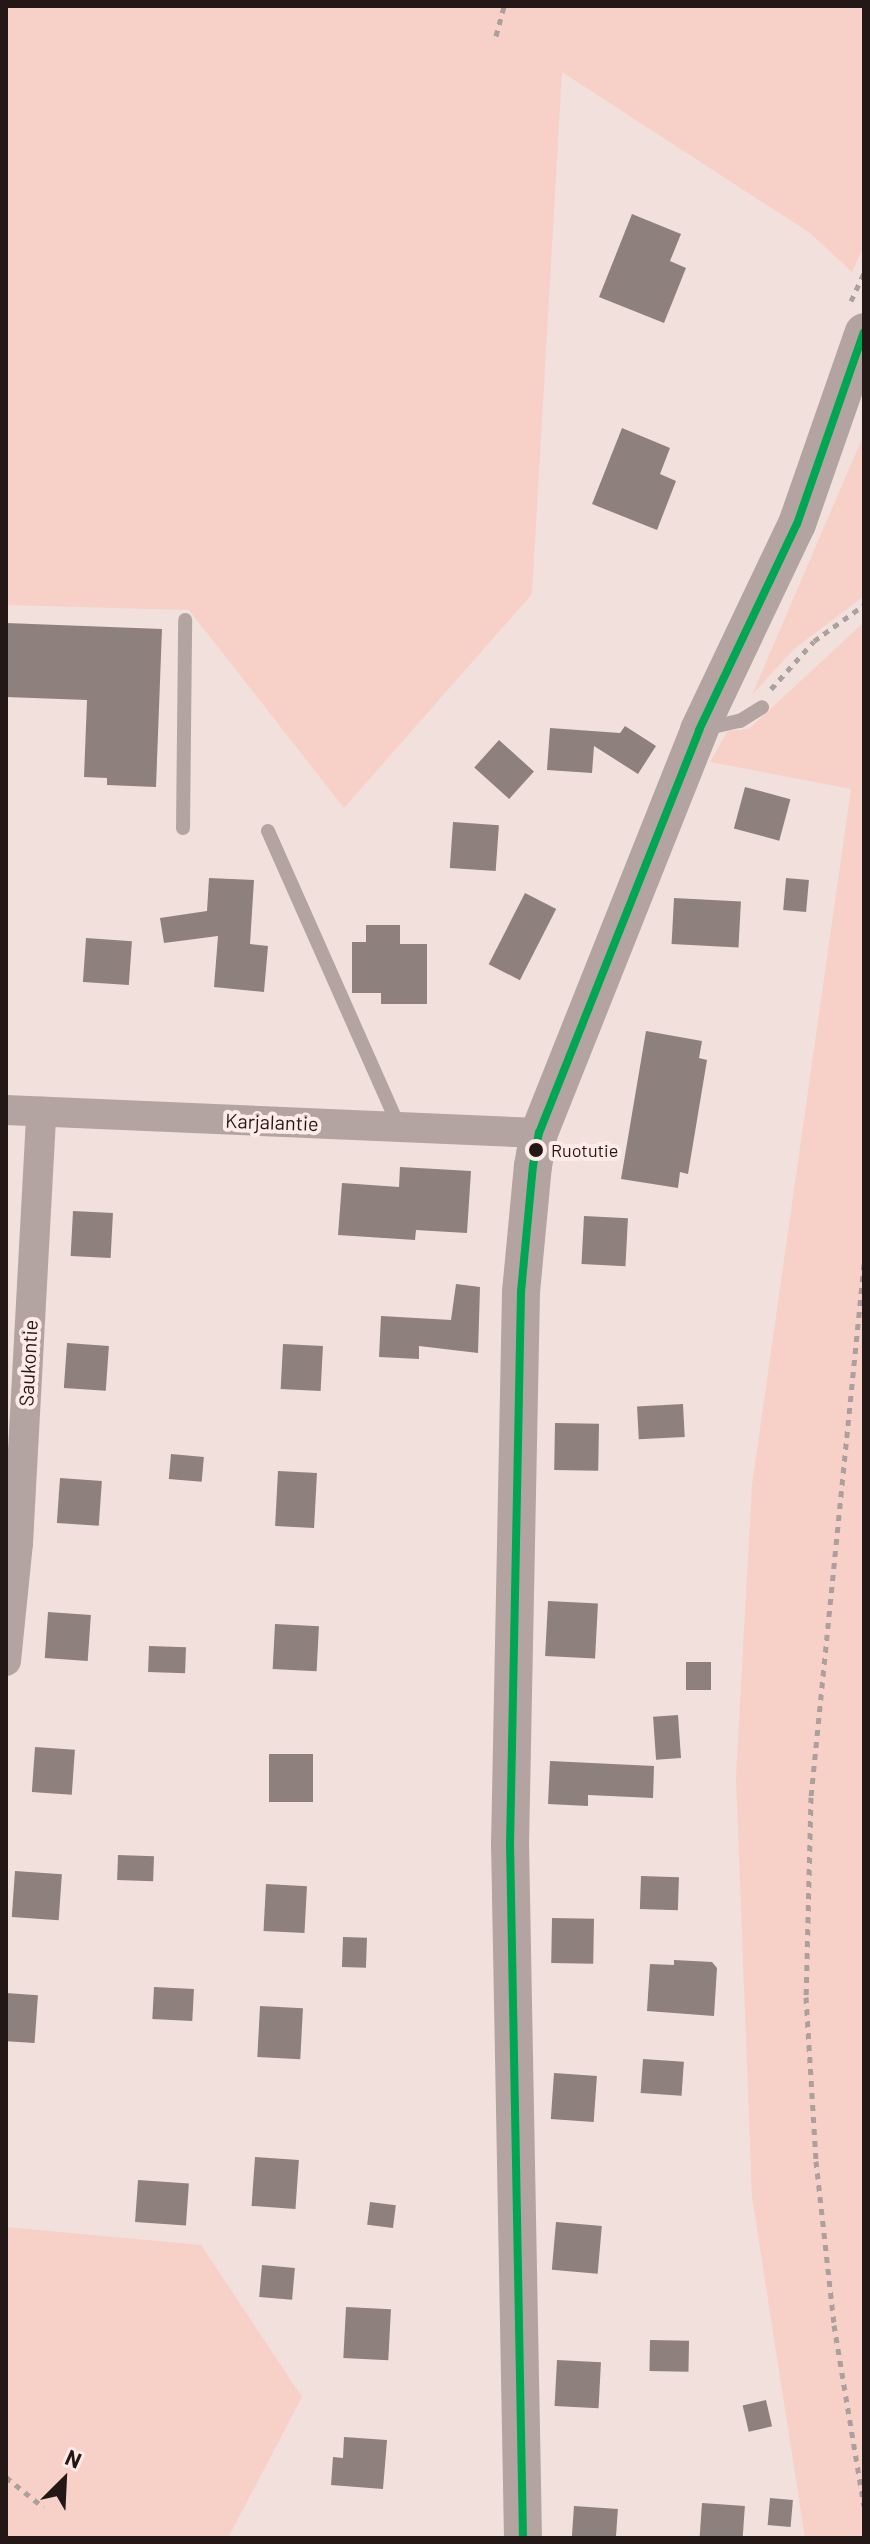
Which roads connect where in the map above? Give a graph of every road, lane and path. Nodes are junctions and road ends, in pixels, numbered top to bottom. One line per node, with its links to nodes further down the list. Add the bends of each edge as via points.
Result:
1 (504, 6): 2 (path)
2 (496, 36)
3 (864, 332): 7 (street, via 797,524)
4 (864, 605): 6 (path, via 831,626 778,677)
5 (185, 620): 8 (lane)
6 (762, 707): 7 (lane, via 740,721)
7 (699, 730): 13 (street)
8 (183, 828)
9 (268, 831): 12 (lane)
10 (6, 1110): 11 (street, Karjalantie)
11 (41, 1112): 12 (street, Karjalantie); 15 (street, Saukontie, via 18,1550)
12 (400, 1127): 13 (street, Karjalantie)
13 (539, 1133): 19 (street, via 521,1292 510,1837)
14 (864, 1264): 17 (path, via 811,1797 806,1997 834,2325)
15 (6, 1661)
16 (6, 2477): 18 (path)
17 (864, 2506)
18 (43, 2507)
19 (523, 2538)

